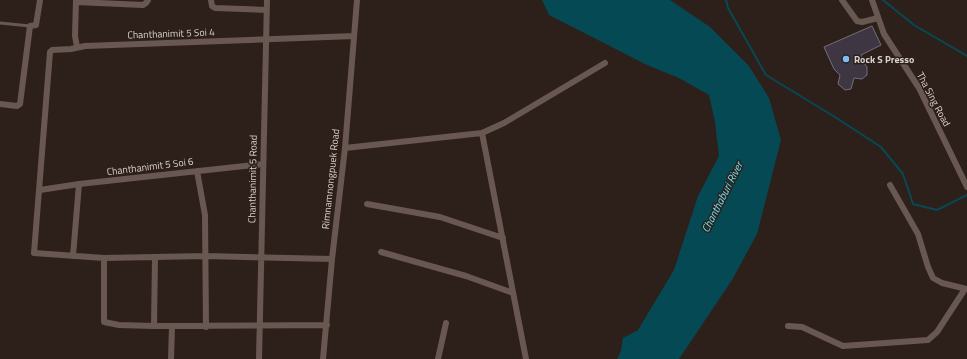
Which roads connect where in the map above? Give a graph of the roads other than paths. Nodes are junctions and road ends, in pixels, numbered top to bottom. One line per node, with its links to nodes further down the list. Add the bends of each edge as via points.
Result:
1 (40, 0): 13 (street, via 36,25)
2 (148, 0): 9 (street, via 143,5)
3 (211, 0): 10 (street, via 215,8)
4 (267, 0): 10 (street, Chanthanimit 5 Road)
5 (357, 0): 14 (street, Rimnamnongpuek Road)
6 (842, 0): 11 (street, via 857,21)
7 (872, 0): 11 (street, Tha Sing Road)
8 (76, 1): 9 (street); 16 (street)
9 (100, 2)
10 (266, 10): 15 (street, Chanthanimit 5 Road)
11 (878, 18): 25 (street, Tha Sing Road, via 884,34 919,88)
12 (0, 23): 13 (lane)
13 (30, 26): 18 (street, via 20,104)
14 (354, 36): 15 (street, Chanthanimit 5 Soi 4); 20 (street, Rimnamnongpuek Road)
15 (266, 39): 16 (street, Chanthanimit 5 Soi 4); 21 (street, Chanthanimit 5 Road)
16 (77, 47): 26 (street, Chanthanimit 5 Soi 4, via 50,51)
17 (605, 63): 19 (street, via 504,123)
18 (0, 104)
19 (482, 133): 20 (street); 28 (street)
20 (345, 148): 35 (street, Rimnamnongpuek Road)
21 (263, 164): 22 (street, Chanthanimit 5 Soi 6); 33 (street, Chanthanimit 5 Road)
22 (197, 171): 23 (street, Chanthanimit 5 Soi 6); 31 (street, via 205,215)
23 (79, 184): 26 (street, Chanthanimit 5 Soi 6); 30 (street)
24 (890, 185): 36 (street, via 918,234 933,278)
25 (967, 187)
26 (40, 190): 30 (street, via 34,253)
27 (367, 204): 28 (street, via 440,217)
28 (502, 238): 37 (street)
29 (382, 252): 37 (street, via 466,276)
30 (73, 256): 34 (street)
31 (205, 256): 32 (street); 33 (street); 44 (street)
32 (154, 257): 34 (street); 40 (street)
33 (261, 257): 35 (street); 42 (street, Chanthanimit 5 Road)
34 (104, 258): 40 (street, via 104,322)
35 (332, 259): 39 (street, Rimnamnongpuek Road)
36 (966, 289): 43 (street, via 938,332 928,340 843,346 802,327)
37 (513, 293): 49 (street)
38 (446, 323): 48 (street)
39 (327, 325): 42 (street); 47 (street, Rimnamnongpuek Road)
40 (154, 326): 41 (street)
41 (172, 326): 44 (street); 45 (street)
42 (260, 326): 44 (street); 46 (street, Chanthanimit 5 Road)
43 (788, 326)
44 (206, 327)
45 (170, 359)
46 (259, 359)
47 (323, 359)
48 (438, 359)
49 (526, 359)

